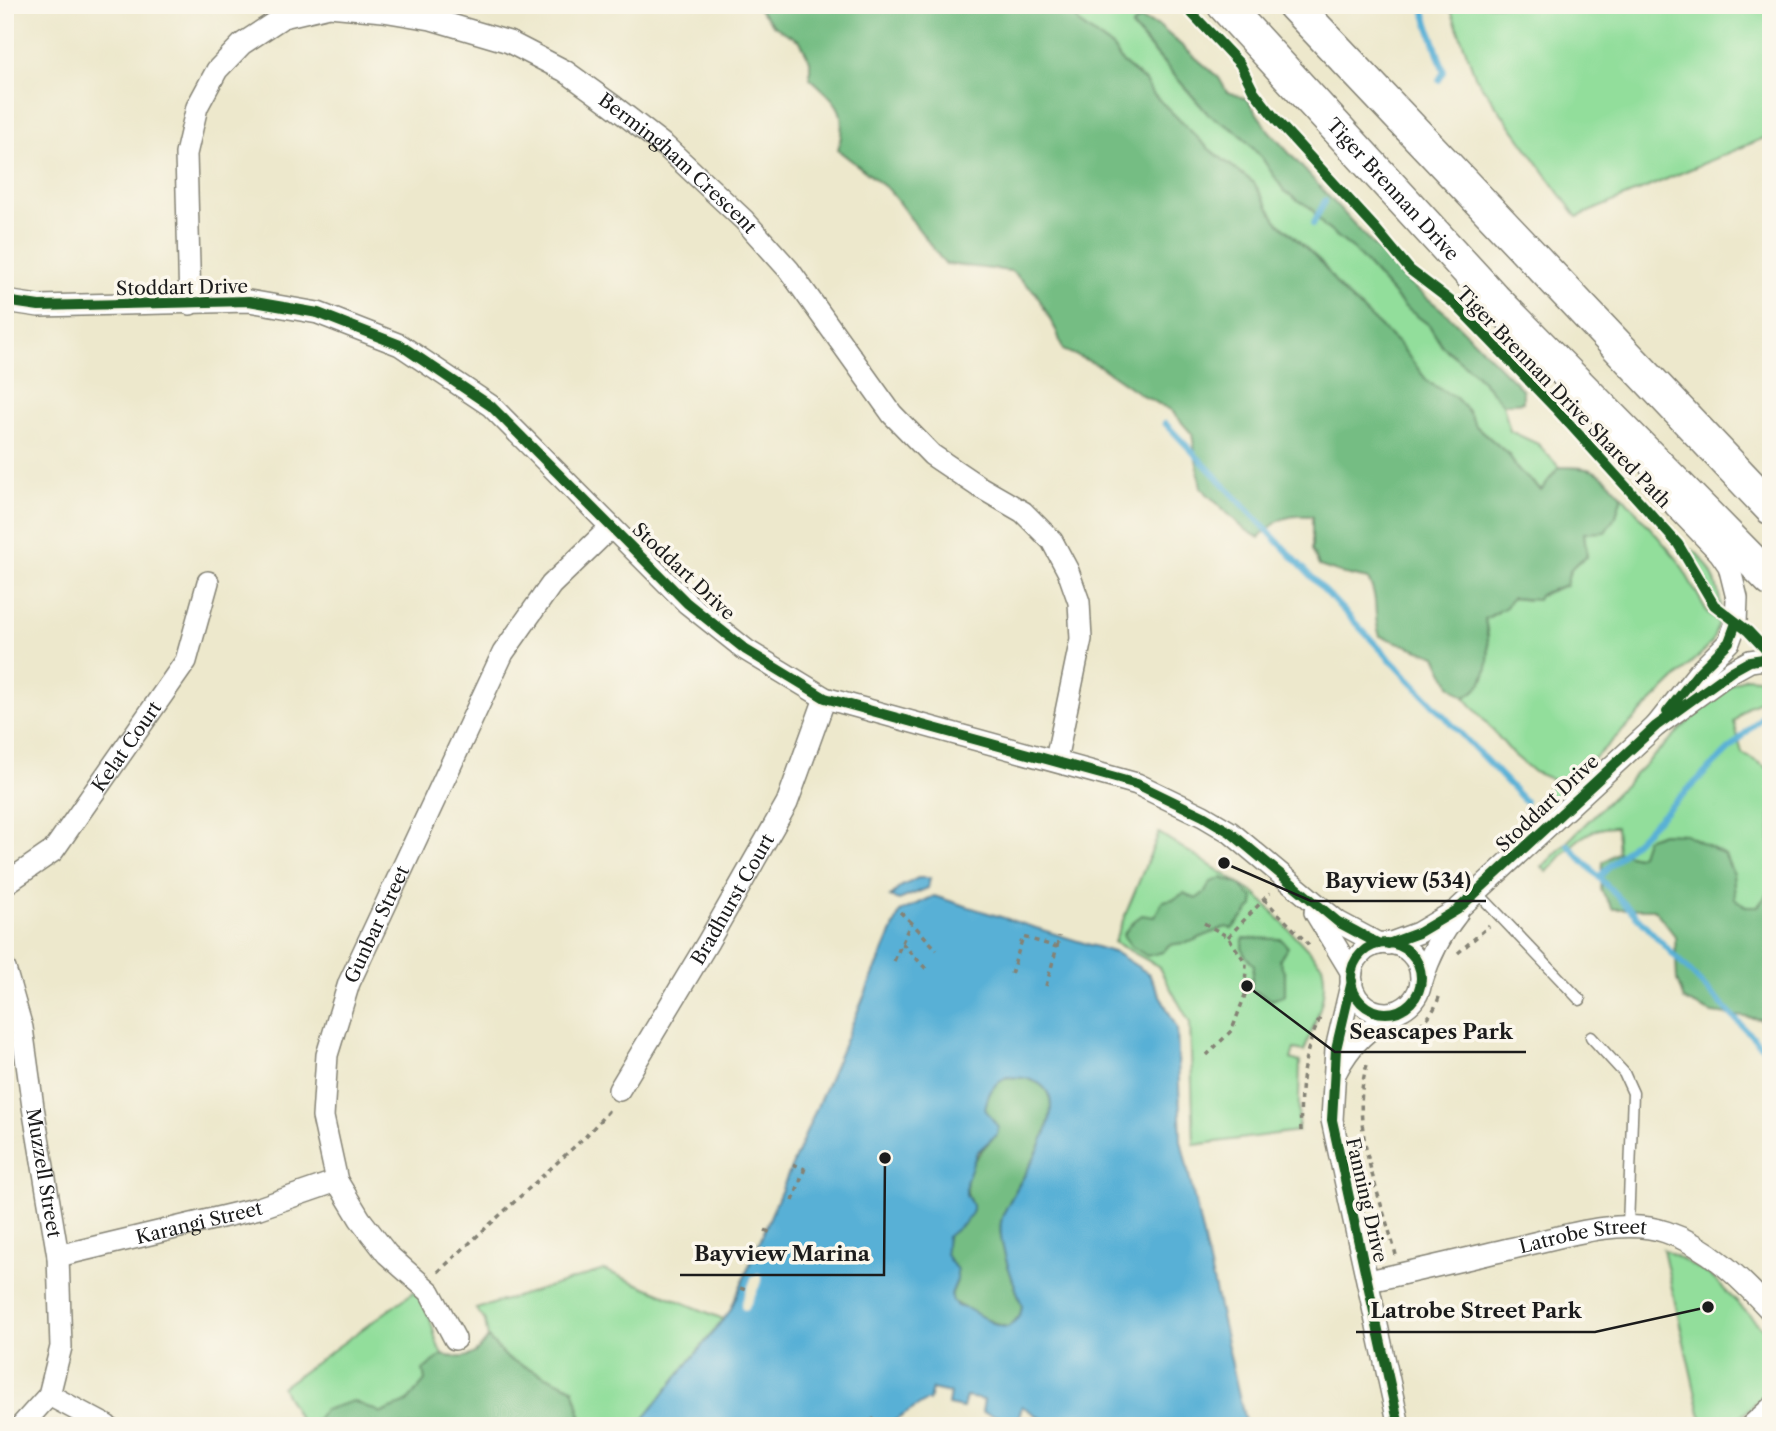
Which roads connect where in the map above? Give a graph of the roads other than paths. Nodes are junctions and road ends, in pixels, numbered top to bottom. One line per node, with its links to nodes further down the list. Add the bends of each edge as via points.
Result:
1 (1224, 5): 4 (main road, Tiger Brennan Drive)
2 (1294, 5): 7 (main road)
3 (329, 6): 6 (street, Bermingham Crescent, via 283,17 242,44 217,71 197,107 186,154); 14 (street, Bermingham Crescent, via 431,19 509,42 565,71 612,105 665,146 744,220 789,270 892,414 932,455 1023,512 1052,541 1079,602 1082,639)
4 (1494, 299): 9 (main road, Tiger Brennan Drive); 13 (street, Stoddart Drive, via 1595,423 1720,553 1734,578 1736,623 1729,642)
5 (5, 300): 6 (street, Stoddart Drive, via 39,306)
6 (190, 304): 8 (street, Stoddart Drive, via 249,301 318,313 400,345 491,406)
7 (1771, 508)
8 (611, 527): 12 (street, Stoddart Drive, via 687,603 746,650); 27 (street, Gunbar Street, via 551,585 503,653 349,983 327,1055 323,1117)
9 (1771, 580)
10 (208, 582): 15 (street, Kelat Court, via 186,661 53,851)
11 (1771, 658): 13 (street, Stoddart Drive, via 1750,661 1732,671)
12 (825, 698): 14 (street, Stoddart Drive); 26 (street, Bradhurst Court, via 787,803)
13 (1656, 726): 17 (street, Stoddart Drive)
14 (1056, 760): 16 (street, Stoddart Drive, via 1137,784 1203,816 1230,832)
15 (5, 884)
16 (1292, 884): 18 (street, Stoddart Drive, via 1338,922); 20 (street, Stoddart Drive, via 1327,927)
17 (1477, 892): 18 (street, Stoddart Drive, via 1440,921); 21 (street, Stoddart Drive, via 1444,932 1429,959); 22 (lane)
18 (1384, 944): 20 (street, via 1362,953); 21 (street, via 1401,946 1414,957)
19 (5, 969): 29 (street, Muzzell Street, via 22,1028)
20 (1352, 977): 23 (street, via 1355,995 1367,1007); 25 (street, Fanning Drive)
21 (1431, 984): 23 (street)
22 (1580, 1000)
23 (1402, 1021): 25 (street, Fanning Drive, via 1375,1024 1357,1038 1341,1061)
24 (1591, 1037): 28 (lane, via 1624,1073 1633,1093)
25 (1332, 1088): 30 (street, Fanning Drive, via 1334,1138)
26 (619, 1090)
27 (337, 1181): 29 (street, Karangi Street, via 259,1208); 32 (street, Gunbar Street, via 387,1254 430,1292)
28 (1628, 1226): 30 (street, Latrobe Street); 31 (street, Latrobe Street, via 1663,1231 1696,1245)
29 (58, 1256): 33 (street, Muzzell Street, via 61,1347)
30 (1369, 1281): 37 (street, Fanning Drive)
31 (1771, 1311)
32 (455, 1339)
33 (50, 1395): 35 (street); 36 (street)
34 (1771, 1408): 38 (street)
35 (21, 1426)
36 (107, 1426)
37 (1399, 1426)
38 (1751, 1426)

